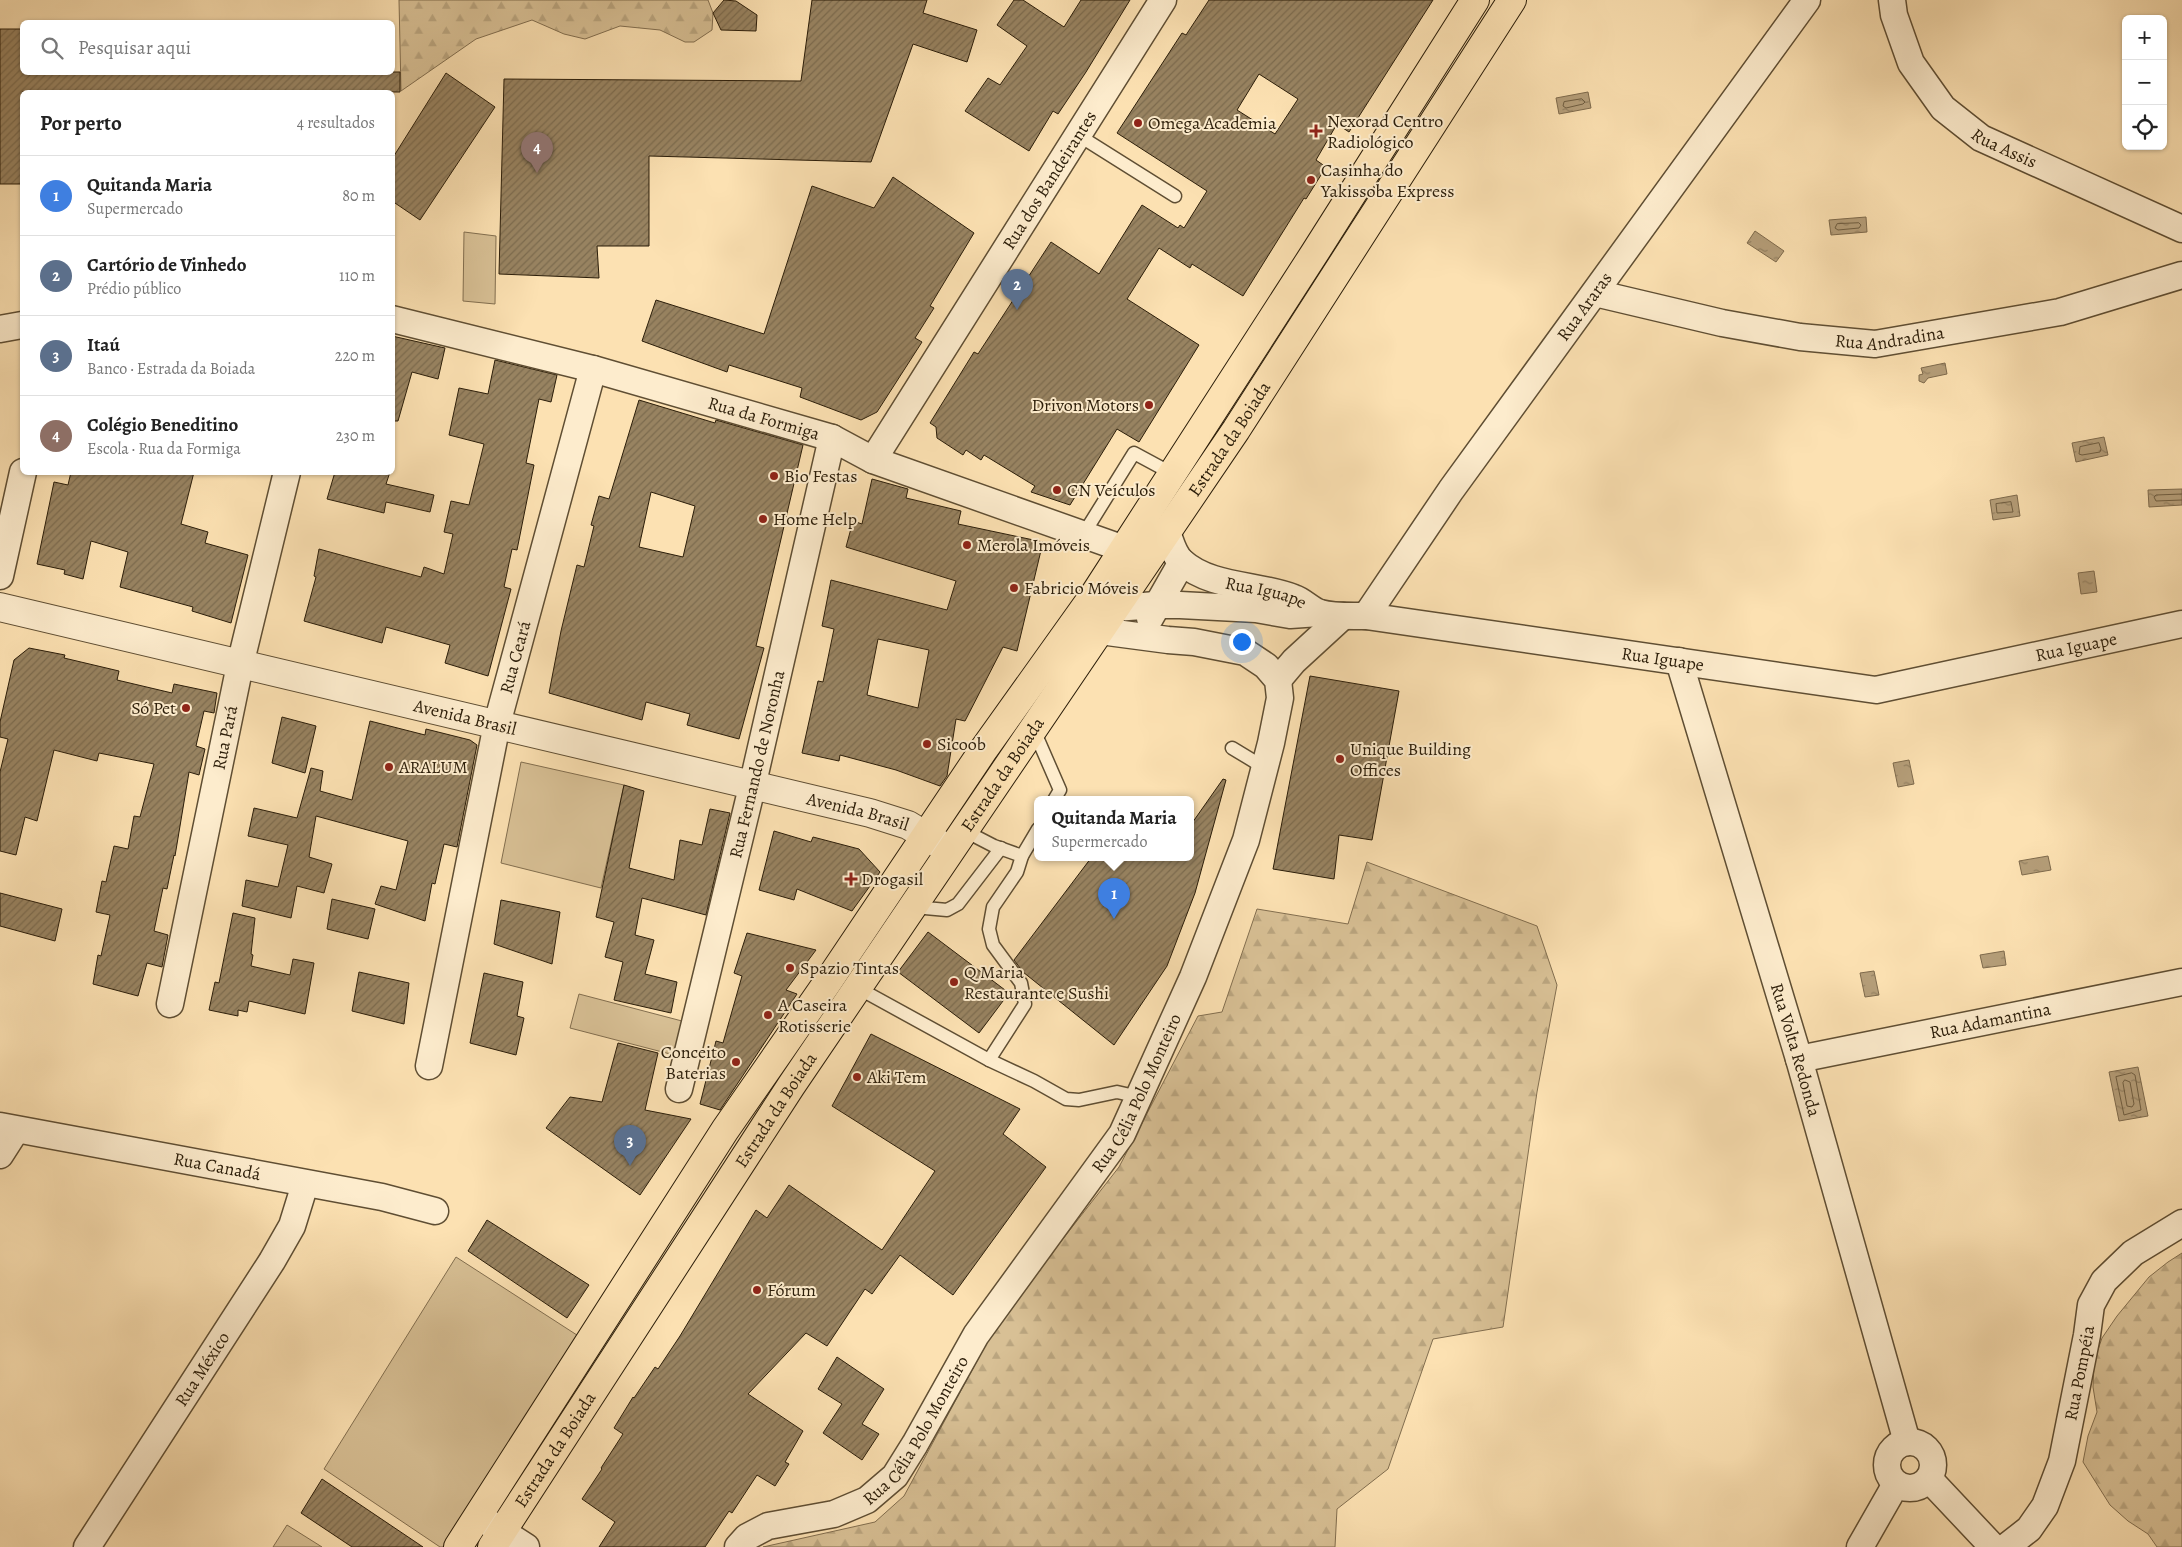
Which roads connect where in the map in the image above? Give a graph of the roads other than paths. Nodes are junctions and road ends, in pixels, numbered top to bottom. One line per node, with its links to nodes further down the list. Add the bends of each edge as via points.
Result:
1 (1163, 0): 6 (street, Rua dos Bandeirantes)
2 (1475, 0): 17 (main road, Estrada da Boiada)
3 (1512, 0): 20 (main road, Estrada da Boiada)
4 (1807, 0): 10 (street, Rua Araras)
5 (1892, 0): 8 (street, Rua Assis, via 1911,63 1943,108 1981,138)
6 (1078, 135): 7 (lane); 16 (street, Rua dos Bandeirantes)
7 (1175, 196)
8 (2182, 229)
9 (2182, 275): 10 (street, Rua Andradina, via 2060,312 1875,344 1800,337 1722,323)
10 (1595, 293): 28 (street, Rua Araras, via 1451,490)
11 (395, 320): 14 (street, Rua da Formiga)
12 (20, 325): 13 (street)
13 (0, 329)
14 (593, 369): 15 (street, Rua da Formiga); 35 (street, Rua Ceará)
15 (832, 438): 16 (street, Rua da Formiga); 39 (street, Rua Fernando de Noronha)
16 (873, 460): 21 (street, Rua da Formiga)
17 (1173, 474): 21 (lane, via 1134,453); 22 (main road, Estrada da Boiada)
18 (22, 475): 24 (street)
19 (287, 475): 33 (street, Rua Pará)
20 (1167, 532): 23 (street, via 1173,550); 27 (main road, Estrada da Boiada)
21 (1083, 535): 22 (street, Rua da Formiga)
22 (1124, 549): 42 (main road, Estrada da Boiada, via 984,748)
23 (1182, 562): 25 (street); 28 (street, Rua Iguape, via 1223,582 1294,598)
24 (0, 576)
25 (1157, 605): 27 (street); 28 (street, via 1256,609 1290,615); 31 (street)
26 (0, 607): 33 (street, Avenida Brasil)
27 (1114, 608): 30 (main road, Estrada da Boiada)
28 (1343, 615): 32 (street, Rua Iguape); 34 (street, Rua Araras)
29 (2182, 624): 32 (street, Rua Iguape, via 1876,690)
30 (1100, 631): 31 (street); 36 (main road, Estrada da Boiada)
31 (1140, 636): 34 (street, via 1245,652 1266,666)
32 (1679, 661): 50 (street, Rua Volta Redonda)
33 (240, 665): 35 (street, Avenida Brasil); 49 (street, Rua Pará)
34 (1278, 680): 38 (street, Rua Célia Polo Monteiro, via 1280,698)
35 (497, 724): 39 (street, Avenida Brasil); 52 (street, Rua Ceará)
36 (1033, 728): 40 (lane); 43 (main road, Estrada da Boiada)
37 (1232, 748): 38 (lane)
38 (1265, 768): 54 (street, Rua Célia Polo Monteiro, via 1246,840 1194,977)
39 (752, 787): 42 (street, Avenida Brasil, via 870,813 908,825); 53 (street, Rua Fernando de Noronha)
40 (1057, 795)
41 (1034, 836): 45 (lane)
42 (926, 837): 43 (street, Avenida Brasil); 63 (main road, Estrada da Boiada, via 725,1130)
43 (957, 840): 44 (lane); 46 (main road, Estrada da Boiada)
44 (1001, 848): 45 (lane); 46 (lane, via 958,904 947,910)
45 (1022, 856): 51 (lane, via 1018,872 993,907 989,929 993,945 1021,983 1025,1004)
46 (914, 907): 48 (main road, Estrada da Boiada)
47 (2182, 982): 50 (street, Rua Adamantina)
48 (858, 988): 51 (lane); 64 (main road, Estrada da Boiada)
49 (170, 1004)
50 (1799, 1059): 60 (street, Rua Volta Redonda)
51 (989, 1060): 54 (lane, via 1066,1099 1079,1100 1117,1092)
52 (429, 1066)
53 (679, 1089)
54 (1139, 1097): 68 (street, Rua Célia Polo Monteiro, via 1122,1134 976,1335 895,1476 866,1500 834,1514 768,1526 747,1537)
55 (8, 1128): 56 (street); 57 (street, Rua Canadá)
56 (0, 1155)
57 (306, 1184): 58 (street, Rua Canadá, via 382,1197); 65 (street, Rua México, via 292,1226 272,1261)
58 (435, 1211)
59 (2182, 1223): 71 (street, Rua Pompéia, via 2134,1253 2104,1281 2091,1305 2062,1461 2045,1506 2029,1529)
60 (1907, 1442): 61 (street, via 1916,1442 1930,1453 1934,1462); 62 (street, via 1898,1444 1887,1459 1890,1477)
61 (1929, 1479): 62 (street, via 1922,1486 1913,1488); 70 (street)
62 (1896, 1484): 69 (street)
63 (478, 1516): 64 (street); 66 (main road, Estrada da Boiada)
64 (497, 1539): 67 (street)
65 (87, 1547)
66 (458, 1547)
67 (526, 1547)
68 (738, 1547)
69 (1860, 1547)
70 (1993, 1547)
71 (2006, 1547)

